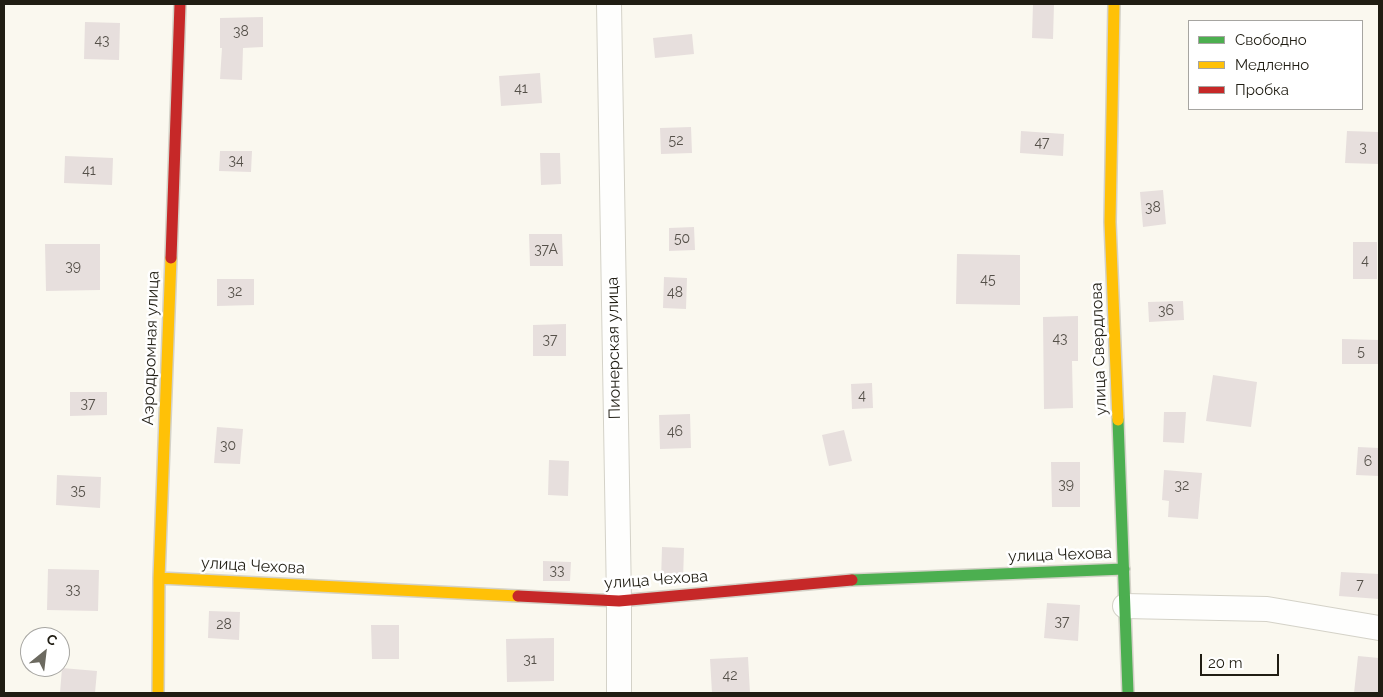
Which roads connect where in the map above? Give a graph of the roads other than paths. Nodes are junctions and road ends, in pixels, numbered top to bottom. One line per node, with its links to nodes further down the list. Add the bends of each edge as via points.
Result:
1 (180, 4): 5 (street, Аэродромная улица)
2 (608, 4): 6 (street, Пионерская улица)
3 (1114, 4): 4 (street, улица Свердлова, via 1110,222)
4 (1124, 569): 6 (street, улица Чехова, via 874,578); 7 (street, улица Свердлова)
5 (160, 578): 6 (street, улица Чехова); 9 (street, Аэродромная улица)
6 (619, 601): 10 (street, Пионерская улица)
7 (1125, 606): 8 (street, via 1267,609); 11 (street, улица Свердлова)
8 (1379, 628)
9 (158, 693)
10 (618, 693)
11 (1128, 693)

